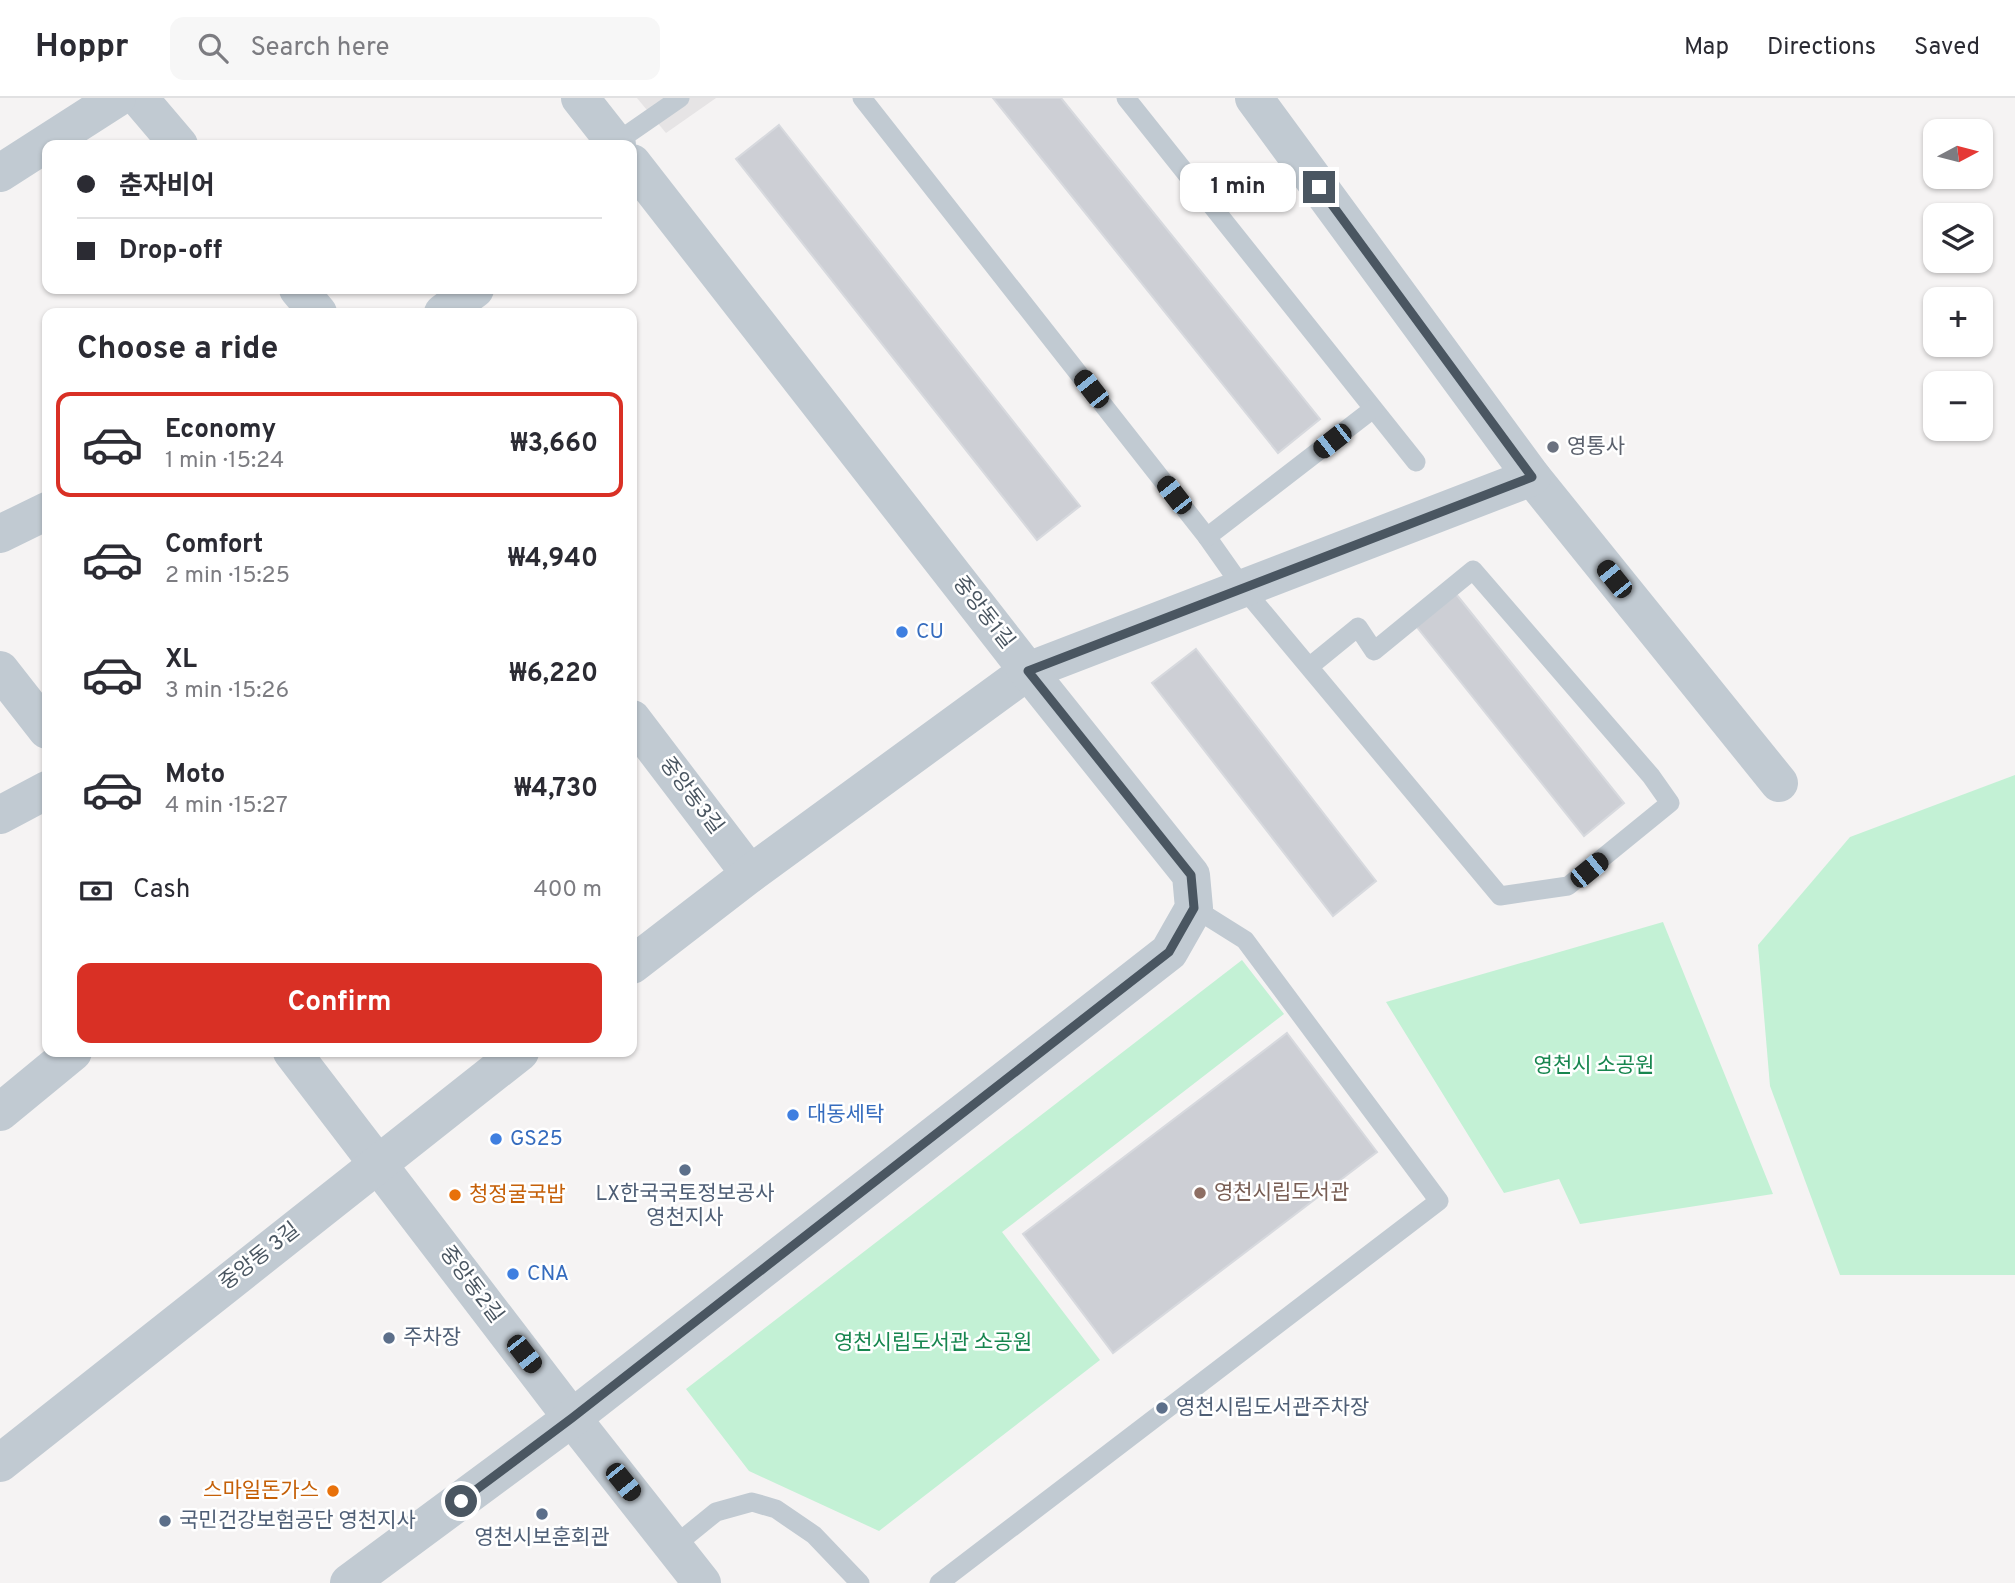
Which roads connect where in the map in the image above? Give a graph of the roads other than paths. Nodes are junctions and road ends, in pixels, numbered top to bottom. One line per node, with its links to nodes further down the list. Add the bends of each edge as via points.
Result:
1 (117, 98): 8 (street)
2 (139, 98): 9 (street)
3 (580, 98): 10 (street, 중앙동1길)
4 (680, 98): 11 (lane)
5 (862, 98): 24 (lane)
6 (1126, 98): 19 (lane)
7 (1254, 98): 21 (street)
8 (51, 140)
9 (174, 140)
10 (613, 140)
11 (637, 145)
12 (42, 146): 14 (street)
13 (637, 171): 28 (street, 중앙동1길)
14 (0, 173)
15 (302, 294): 17 (street)
16 (468, 294): 18 (street)
17 (314, 308)
18 (450, 308)
19 (1373, 409): 20 (lane); 24 (lane)
20 (1416, 462)
21 (1532, 477): 25 (street); 31 (street)
22 (42, 513): 23 (street)
23 (0, 534)
24 (1207, 537): 25 (lane)
25 (1243, 588): 26 (lane); 28 (street)
26 (1309, 667): 26 (lane, via 1358,627 1374,650 1473,570 1670,803 1568,886 1500,896)
27 (0, 670): 29 (street)
28 (1028, 671): 34 (street); 35 (street, 중앙동1길, via 1191,875)
29 (42, 724)
30 (637, 726): 34 (street, 중앙동3길)
31 (1779, 783)
32 (42, 793): 33 (street)
33 (0, 815)
34 (750, 874): 36 (street)
35 (1194, 908): 42 (street, via 1169,952); 48 (lane, via 1245,940 1439,1201)
36 (637, 961)
37 (67, 1057): 40 (street)
38 (296, 1057): 41 (street, 중앙동2길)
39 (514, 1057): 41 (street, 중앙동 3길)
40 (0, 1112)
41 (378, 1163): 42 (street, 중앙동2길); 43 (street, 중앙동 3길)
42 (572, 1418): 44 (street, 중앙동2길); 45 (street)
43 (0, 1463)
44 (674, 1546): 46 (street, 중앙동2길); 47 (lane, via 716,1512 752,1502 776,1509 814,1535)
45 (349, 1583)
46 (702, 1583)
47 (860, 1583)
48 (939, 1583)

